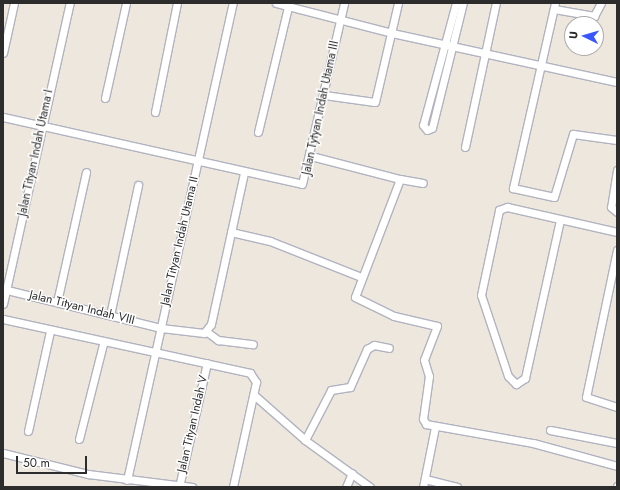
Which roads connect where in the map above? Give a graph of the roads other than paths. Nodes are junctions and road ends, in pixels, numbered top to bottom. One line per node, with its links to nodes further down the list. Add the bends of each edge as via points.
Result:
1 (14, 3): 20 (street)
2 (70, 3): 27 (street, Jalan Tityan Indah Utama I)
3 (126, 3): 24 (street)
4 (177, 3): 25 (street)
5 (234, 3): 32 (street, Jalan Tityan Indah Utama II)
6 (276, 3): 13 (street)
7 (344, 3): 15 (street, Jalan Tytyan Indah Utama III)
8 (398, 3): 16 (street)
9 (456, 3): 17 (street)
10 (463, 3): 18 (street)
11 (496, 3): 19 (street)
12 (601, 3): 14 (street, via 594,16)
13 (289, 4): 15 (street); 28 (street)
14 (554, 6): 21 (street)
15 (340, 20): 16 (street); 23 (street, Jalan Tytyan Indah Utama III)
16 (392, 33): 17 (street); 23 (street, via 375,102)
17 (446, 44): 18 (street); 18 (street, via 423,125 427,130 432,128)
18 (453, 46): 19 (street)
19 (485, 53): 21 (street); 30 (street)
20 (3, 54)
21 (541, 65): 22 (street); 29 (street, via 513,188 554,197 573,134)
22 (617, 82)
23 (324, 95): 31 (street, Jalan Tytyan Indah Utama III)
24 (105, 98)
25 (155, 112)
26 (3, 117): 27 (street, Jalan Tytyan Indah Utama III)
27 (42, 126): 32 (street, Jalan Tytyan Indah Utama III); 45 (street, Jalan Tityan Indah Utama I)
28 (258, 132)
29 (617, 140)
30 (465, 147)
31 (311, 156): 35 (street, Jalan Tytyan Indah Utama III, via 302,184); 36 (street)
32 (198, 162): 35 (street, Jalan Tytyan Indah Utama III); 50 (street, Jalan Tityan Indah Utama II)
33 (617, 170): 39 (street, via 611,207)
34 (86, 172): 46 (street)
35 (244, 173): 41 (street)
36 (400, 179): 37 (street); 44 (street)
37 (423, 183)
38 (138, 185): 48 (street)
39 (617, 212)
40 (560, 220): 40 (street, via 525,378 516,384 508,376 481,295 497,216 507,207); 42 (street)
41 (231, 232): 44 (street, via 274,242); 52 (street)
42 (617, 232)
43 (617, 250): 59 (street, via 586,397)
44 (361, 277): 60 (street, via 354,297 358,302 398,318 437,326 424,362 429,376 423,419)
45 (5, 289): 46 (street, Jalan Tityan Indah VIII); 47 (street, Jalan Tityan Indah Utama I)
46 (57, 302): 48 (street, Jalan Tityan Indah VIII)
47 (3, 304)
48 (110, 315): 50 (street, Jalan Tityan Indah VIII)
49 (3, 319): 51 (street)
50 (161, 328): 52 (street, Jalan Tityan Indah VIII); 56 (street, Jalan Tityan Indah Utama II)
51 (50, 331): 53 (street); 62 (street)
52 (207, 332): 54 (street, via 218,340)
53 (103, 344): 56 (street); 63 (street)
54 (253, 344)
55 (389, 348): 64 (street, via 374,345 367,349 350,387 331,390)
56 (154, 355): 57 (street); 70 (street, Jalan Tityan Indah Utama II)
57 (207, 363): 58 (street, via 254,375); 71 (street, Jalan Tityan Indah V)
58 (254, 395): 64 (street); 73 (street)
59 (617, 407)
60 (435, 427): 67 (street, via 533,443); 69 (street)
61 (550, 430): 65 (street)
62 (28, 432)
63 (79, 439)
64 (305, 440): 68 (street)
65 (617, 443)
66 (3, 453): 70 (street)
67 (617, 466)
68 (352, 473): 74 (street); 75 (street)
69 (425, 479): 76 (street); 77 (street)
70 (127, 480): 71 (street)
71 (180, 486): 72 (street)
72 (192, 487)
73 (233, 487)
74 (346, 487)
75 (370, 487)
76 (423, 487)
77 (457, 487)

